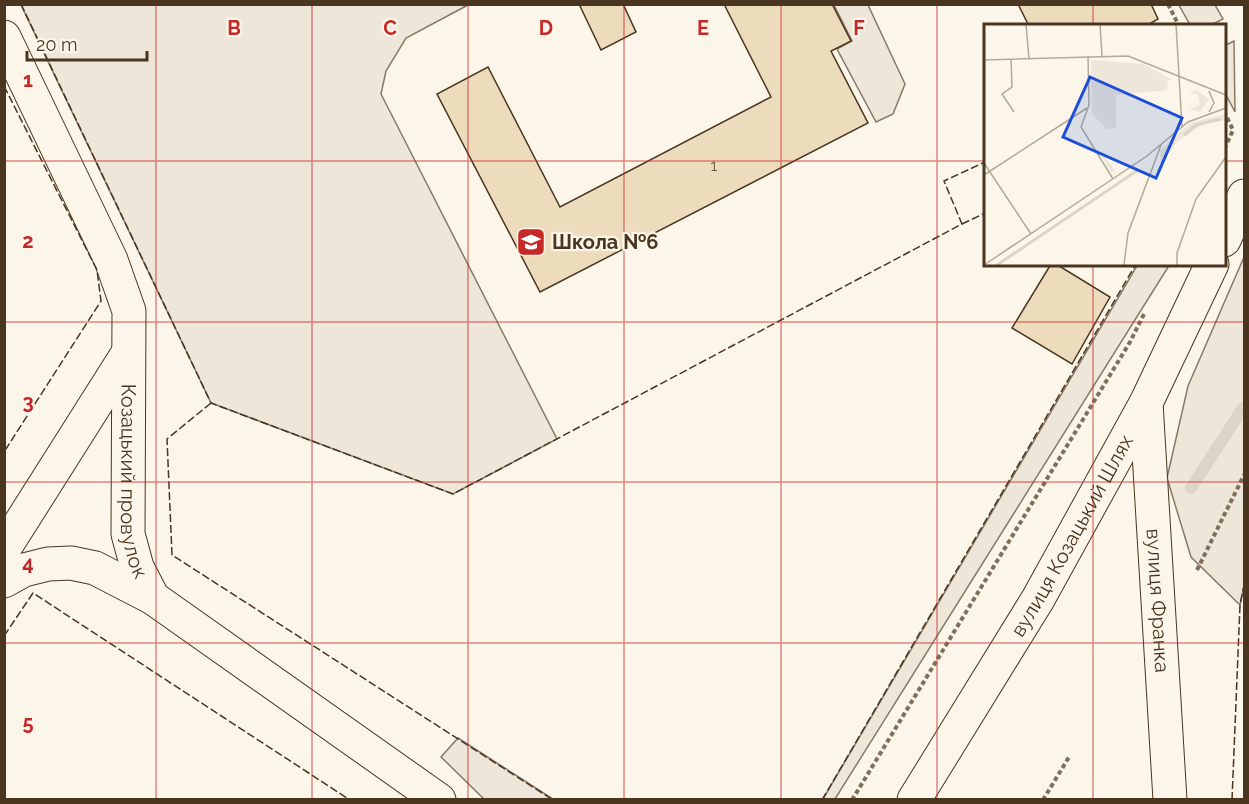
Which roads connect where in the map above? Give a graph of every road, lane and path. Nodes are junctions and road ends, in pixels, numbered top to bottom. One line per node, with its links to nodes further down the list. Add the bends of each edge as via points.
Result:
1 (1168, 4): 2 (path)
2 (1178, 24)
3 (4, 37): 10 (street, Козацький провулок, via 111,260 129,312)
4 (1225, 113): 5 (path, via 1233,130)
5 (1225, 148)
6 (1245, 196): 7 (street)
7 (1225, 238)
8 (1211, 266): 11 (street, вулиця Козацький Шлях)
9 (1144, 313): 19 (path)
10 (128, 353): 13 (street); 16 (street, Козацький провулок, via 128,534 137,567)
11 (1146, 403): 20 (street, вулиця Козацький Шлях, via 1038,599); 22 (street, вулиця Франка)
12 (1245, 476): 14 (path)
13 (4, 549)
14 (1197, 570)
15 (4, 581): 16 (street, via 24,570 71,563 95,568)
16 (153, 598): 18 (street, Козацький провулок)
17 (1069, 757): 21 (path)
18 (440, 800)
19 (852, 800)
20 (914, 800)
21 (1042, 800)
22 (1170, 800)

